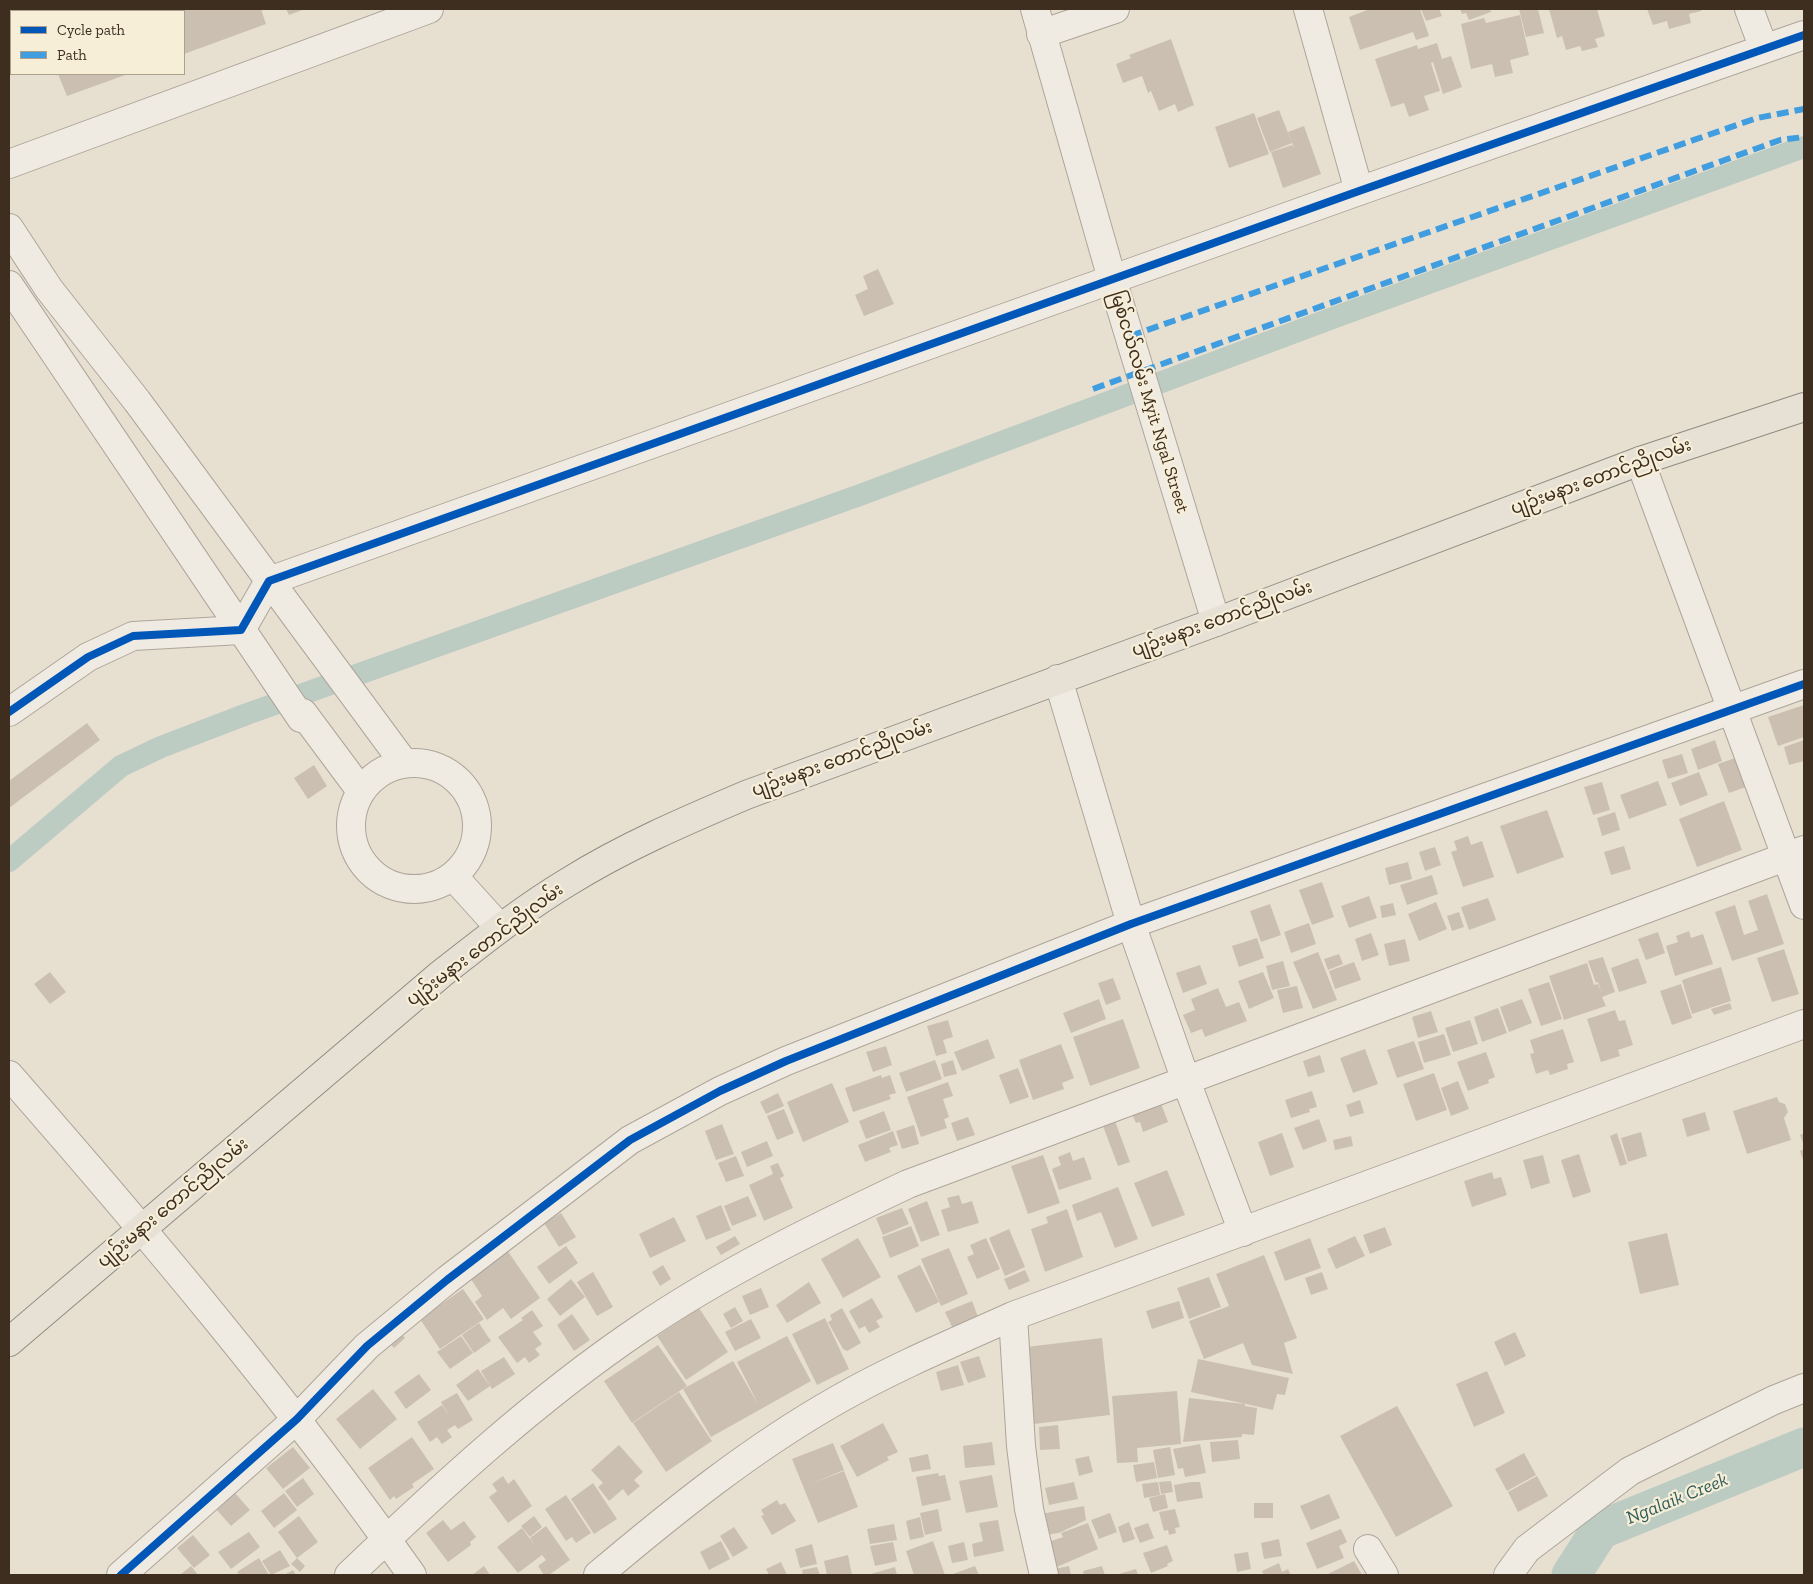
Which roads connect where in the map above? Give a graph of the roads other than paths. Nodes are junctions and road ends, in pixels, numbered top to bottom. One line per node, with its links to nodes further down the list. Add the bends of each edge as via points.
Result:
1 (429, 9): 8 (street)
2 (1115, 9): 5 (street)
3 (1308, 9): 9 (street)
4 (1749, 9): 7 (street)
5 (1038, 22): 11 (street, မြစ်ငယ်လမ်း Myit Ngal Street)
6 (1804, 35): 7 (street)
7 (1764, 49): 9 (street)
8 (9, 164)
9 (1359, 191): 11 (street)
10 (9, 228): 13 (street)
11 (1112, 279): 17 (street); 18 (street, မြစ်ငယ်လမ်း Myit Ngal Street)
12 (9, 285): 14 (street)
13 (49, 289): 14 (street); 17 (street, via 137,401)
14 (17, 312): 19 (street)
15 (1804, 408): 16 (main road, ပျဉ်းမနား တောင်ညိုလမ်း)
16 (1640, 461): 18 (main road, ပျဉ်းမနား တောင်ညိုလမ်း); 23 (street)
17 (269, 581): 19 (street); 24 (street)
18 (1216, 622): 20 (main road, ပျဉ်းမနား တောင်ညိုလမ်း)
19 (241, 630): 22 (street, via 132,636 88,657); 25 (street)
20 (1058, 679): 29 (street); 30 (main road, ပျဉ်းမနား တောင်ညိုလမ်း, via 682,822 568,882)
21 (1804, 684): 23 (street)
22 (13, 701)
23 (1731, 711): 26 (street); 29 (street)
24 (404, 764): 25 (street, via 380,772); 27 (street, via 425,764 445,771 461,784 472,801 477,821 475,842 467,861)
25 (361, 791): 27 (street, via 353,808 350,828 354,848 364,865 378,878 396,887 416,889 435,885)
26 (1795, 854): 28 (street); 33 (street)
27 (453, 876): 30 (street)
28 (1804, 904)
29 (1131, 924): 33 (street); 39 (street, via 786,1061 720,1091 630,1140 447,1280 367,1346)
30 (500, 928): 34 (main road, ပျဉ်းမနား တောင်ညိုလမ်း, via 441,974)
31 (1804, 1024): 35 (street)
32 (9, 1075): 34 (street)
33 (1186, 1081): 35 (street); 40 (street, via 908,1184 838,1217 697,1293 640,1328 590,1365 490,1445)
34 (143, 1229): 37 (main road, ပျဉ်းမနား တောင်ညိုလမ်း); 39 (street)
35 (1243, 1232): 36 (street)
36 (1013, 1316): 45 (street, via 893,1370 838,1399 696,1493); 46 (street, via 1028,1509)
37 (9, 1342)
38 (1804, 1388): 48 (street, via 1630,1472 1527,1549)
39 (297, 1419): 40 (street); 42 (street)
40 (387, 1539): 43 (street); 44 (street)
41 (1368, 1550): 47 (street)
42 (121, 1575)
43 (349, 1575)
44 (412, 1575)
45 (598, 1575)
46 (1044, 1575)
47 (1384, 1575)
48 (1508, 1575)

